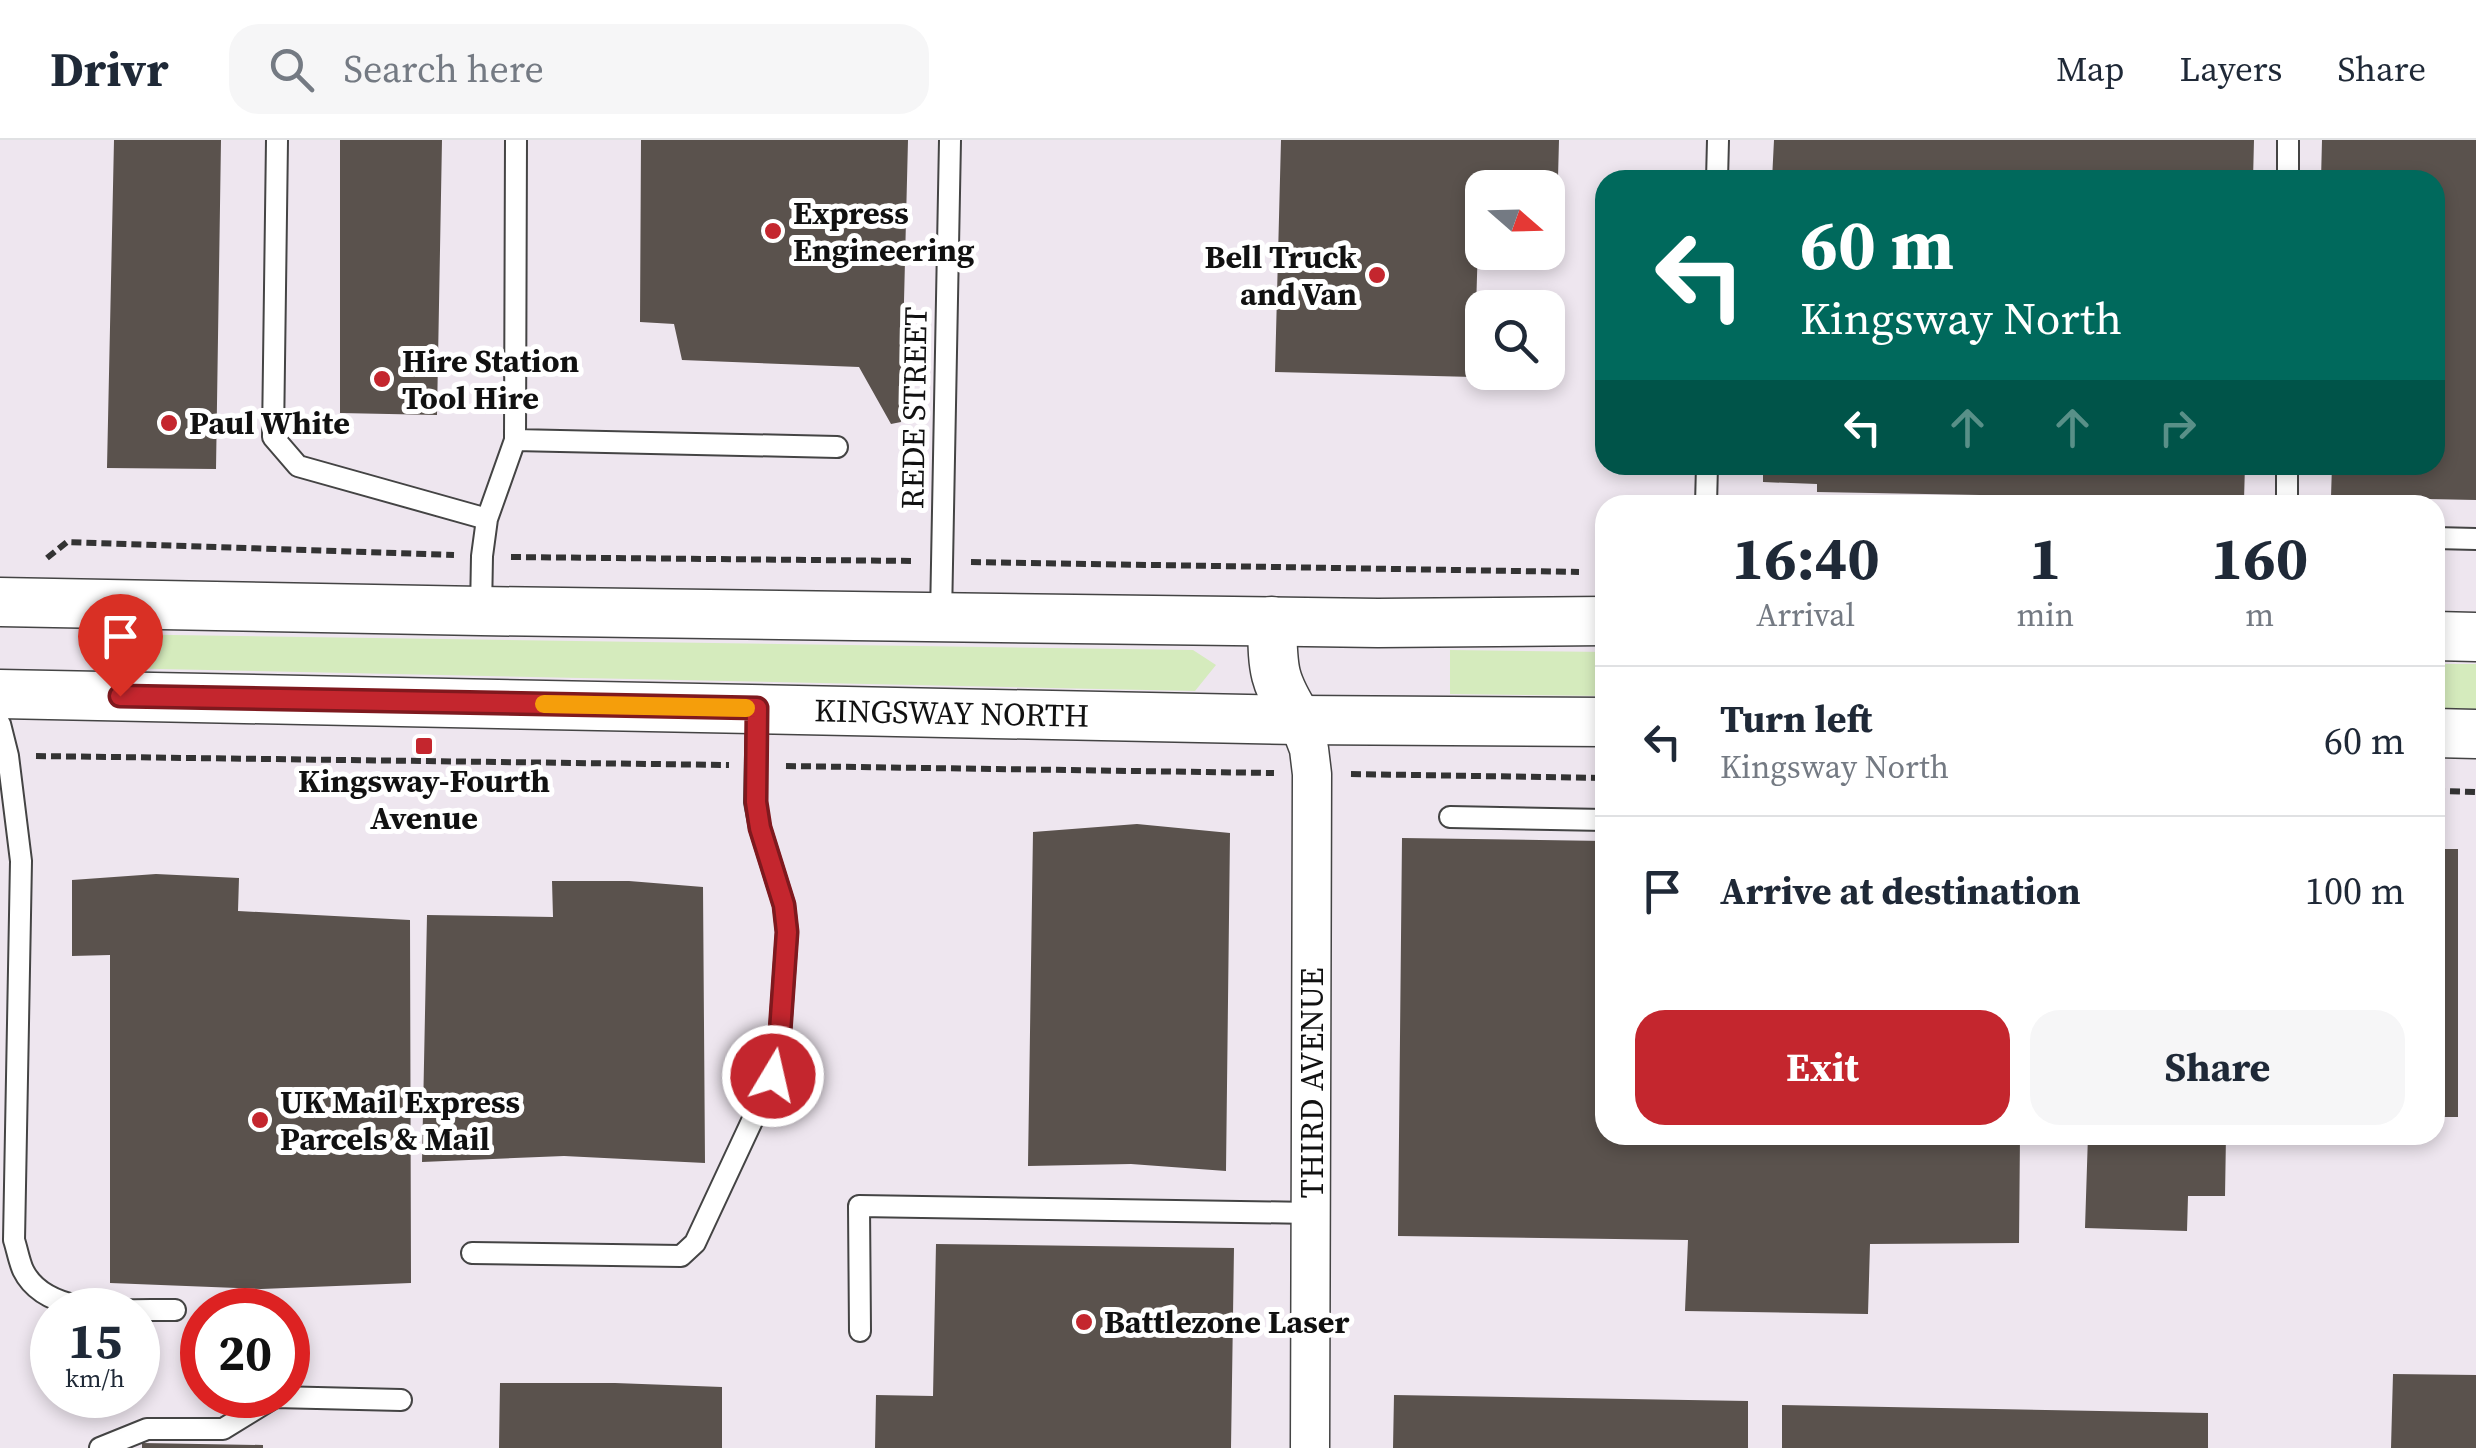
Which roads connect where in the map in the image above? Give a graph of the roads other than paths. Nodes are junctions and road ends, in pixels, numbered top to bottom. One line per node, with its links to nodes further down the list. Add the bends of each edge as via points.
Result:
1 (277, 140): 10 (lane, via 273,437 298,466)
2 (516, 140): 8 (lane)
3 (950, 140): 15 (lane, REDE STREET)
4 (1718, 140): 6 (lane)
5 (2288, 140): 7 (lane)
6 (1717, 170)
7 (2288, 170)
8 (516, 440): 9 (lane); 10 (lane)
9 (836, 447)
10 (487, 520): 14 (lane)
11 (2445, 538): 12 (lane)
12 (2476, 538)
13 (0, 602): 14 (street)
14 (481, 611): 15 (street)
15 (940, 617): 16 (street)
16 (1272, 621): 17 (street); 22 (street, via 1274,669)
17 (1595, 621)
18 (2445, 636): 19 (street)
19 (2476, 637)
20 (0, 694): 21 (street, KINGSWAY NORTH)
21 (757, 708): 22 (street, KINGSWAY NORTH); 30 (lane, via 758,815 787,932 779,1046 773,1076 696,1243 680,1256)
22 (1298, 720): 23 (street, KINGSWAY NORTH); 29 (street, THIRD AVENUE, via 1312,774)
23 (1595, 722)
24 (0, 724): 31 (lane, via 21,862 14,1240 23,1272 44,1294 75,1307)
25 (2445, 733): 26 (street)
26 (2476, 734)
27 (1450, 817): 28 (lane)
28 (1595, 820)
29 (1312, 1213): 32 (lane, via 859,1206); 35 (street, THIRD AVENUE)
30 (472, 1253)
31 (174, 1310)
32 (860, 1331)
33 (400, 1400): 34 (lane, via 276,1397 222,1429 147,1429)
34 (100, 1448)
35 (1310, 1448)

